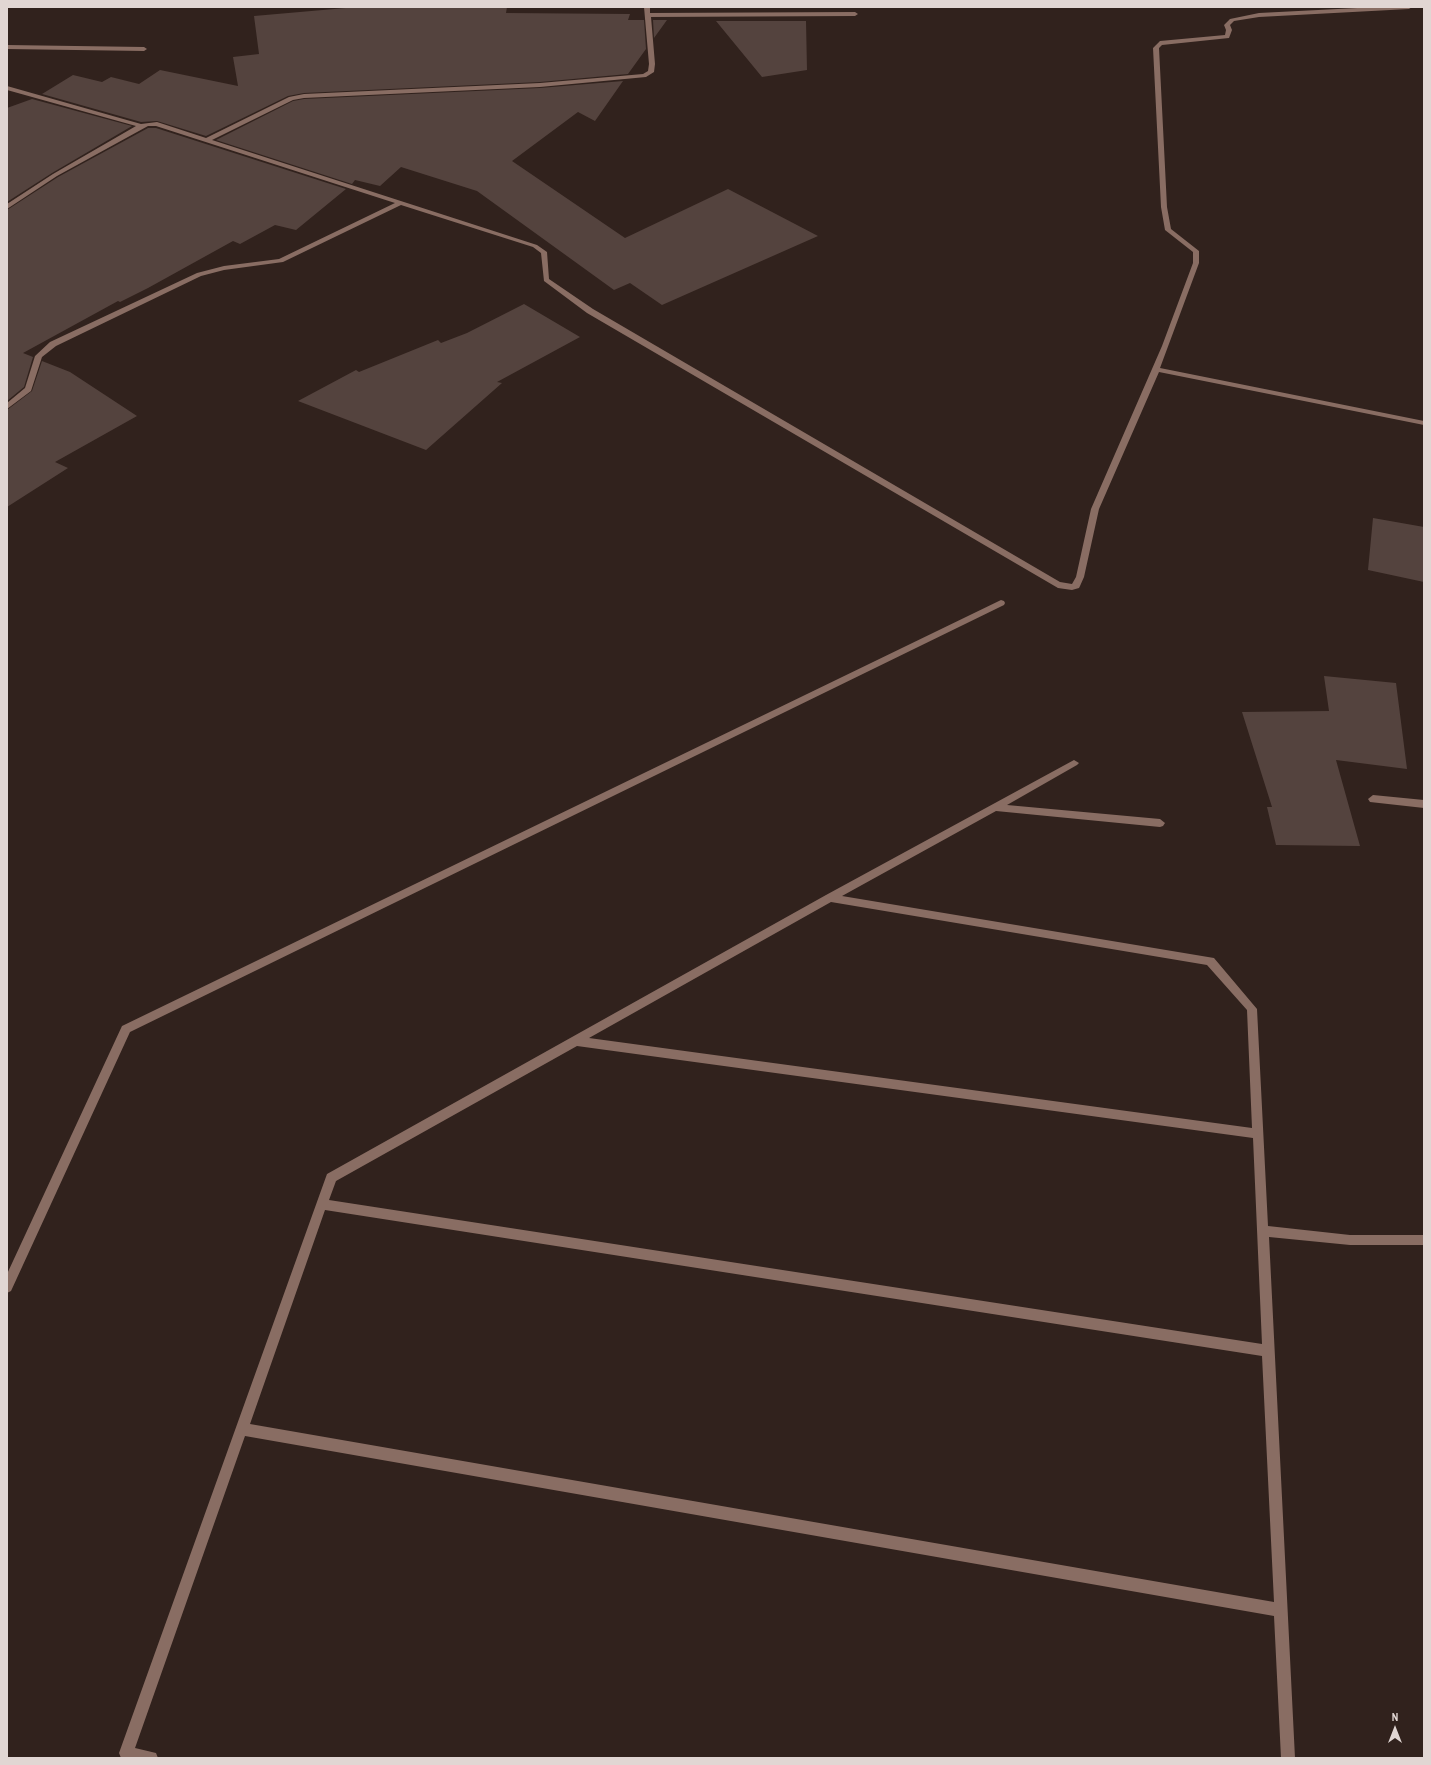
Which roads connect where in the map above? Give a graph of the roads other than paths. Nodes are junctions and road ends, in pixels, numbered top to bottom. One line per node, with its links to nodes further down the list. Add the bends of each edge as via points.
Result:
1 (647, 7): 4 (street)
2 (1409, 7): 12 (street, via 1259,15 1232,20 1227,25 1228,37 1160,43 1156,48 1164,206 1168,230 1196,251 1196,263)
3 (855, 14): 4 (street)
4 (647, 15): 9 (street, via 652,64 651,72 644,76 540,85 304,96 291,98)
5 (7, 47): 6 (street)
6 (144, 49)
7 (7, 88): 8 (street)
8 (141, 126): 9 (street, via 157,124); 11 (street, via 55,175)
9 (208, 139): 10 (street)
10 (400, 203): 12 (street, via 540,248 544,252 546,280 590,311 1063,586 1076,586 1080,577 1095,509); 13 (street, via 281,260 199,274 53,344 39,356 28,389)
11 (7, 207)
12 (1156, 369): 14 (street)
13 (7, 407)
14 (1424, 423)
15 (1000, 603): 27 (street, via 126,1029)
16 (1074, 763): 19 (street)
17 (1372, 799): 18 (street)
18 (1424, 804)
19 (994, 807): 20 (street); 21 (street)
20 (1160, 823)
21 (830, 898): 22 (street); 23 (street, via 1210,961 1252,1009)
22 (576, 1041): 23 (street); 24 (street, via 331,1178)
23 (1258, 1134): 25 (street)
24 (322, 1204): 28 (street); 29 (street)
25 (1263, 1231): 26 (street, via 1350,1240); 28 (street)
26 (1424, 1240)
27 (7, 1287)
28 (1269, 1351): 30 (street)
29 (242, 1429): 30 (street); 31 (street, via 126,1753)
30 (1281, 1610): 32 (street)
31 (151, 1758)
32 (1288, 1758)

